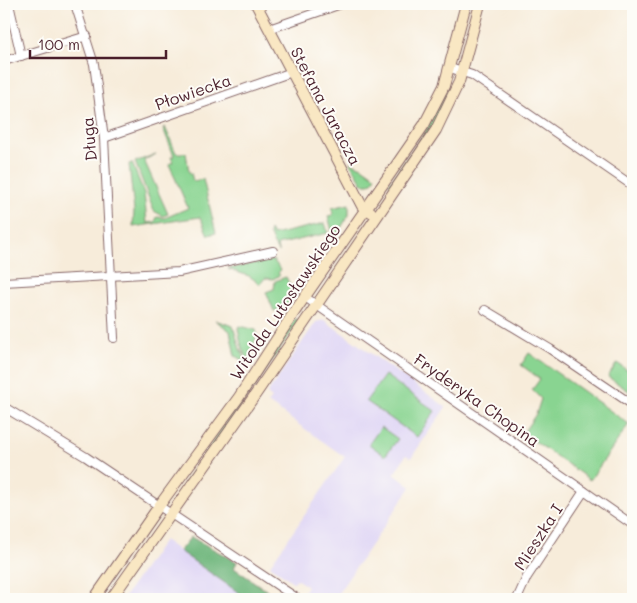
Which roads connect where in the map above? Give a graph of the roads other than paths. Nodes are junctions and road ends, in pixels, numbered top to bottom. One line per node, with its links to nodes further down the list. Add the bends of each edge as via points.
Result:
1 (9, 4): 9 (street)
2 (75, 4): 8 (street, Długa)
3 (256, 4): 7 (main road, Stefana Jaracza)
4 (341, 4): 7 (street)
5 (466, 4): 11 (main road, Witolda Lutosławskiego)
6 (480, 4): 13 (main road, Witolda Lutosławskiego)
7 (269, 29): 12 (main road, Stefana Jaracza)
8 (87, 36): 9 (street); 14 (street, Długa, via 96,73)
9 (21, 56): 10 (street)
10 (4, 61)
11 (450, 68): 13 (street); 16 (main road, Witolda Lutosławskiego, via 424,125)
12 (292, 72): 14 (street, Płowiecka); 16 (main road, Stefana Jaracza)
13 (462, 72): 15 (street, via 479,80); 17 (main road, Witolda Lutosławskiego, via 443,119)
14 (104, 138): 19 (street, Długa)
15 (633, 186)
16 (366, 209): 17 (main road, Stefana Jaracza); 21 (main road, Witolda Lutosławskiego)
17 (376, 216): 22 (main road, Witolda Lutosławskiego)
18 (273, 251): 19 (street, via 183,272)
19 (111, 276): 20 (street); 24 (street, Długa)
20 (4, 282)
21 (305, 297): 22 (street, Fryderyka Chopina); 28 (main road, Witolda Lutosławskiego, via 239,397)
22 (316, 304): 27 (street, Fryderyka Chopina); 29 (main road, Witolda Lutosławskiego)
23 (485, 310): 25 (street)
24 (114, 338)
25 (633, 405)
26 (4, 407): 28 (street, via 76,450)
27 (584, 491): 30 (street, Fryderyka Chopina); 34 (street, Mieszka I, via 527,577)
28 (159, 506): 29 (street); 31 (main road, Witolda Lutosławskiego)
29 (171, 514): 32 (main road, Witolda Lutosławskiego); 33 (street)
30 (633, 525)
31 (94, 599)
32 (111, 599)
33 (298, 599)
34 (517, 599)

